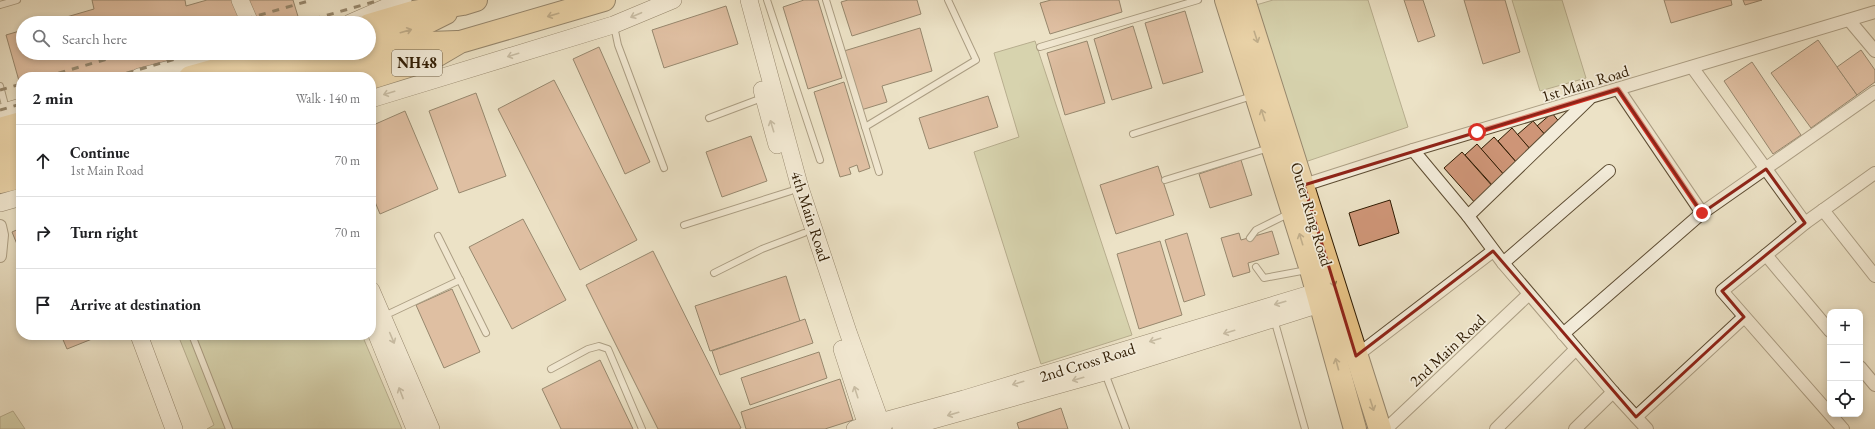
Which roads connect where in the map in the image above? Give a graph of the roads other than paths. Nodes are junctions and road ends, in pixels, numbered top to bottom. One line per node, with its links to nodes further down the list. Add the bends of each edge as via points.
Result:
1 (17, 0): 15 (lane)
2 (240, 0): 17 (street)
3 (403, 0): 18 (street)
4 (604, 0): 23 (highway, NH48, one-way to 23)
5 (672, 0): 21 (street, one-way to 21)
6 (738, 0): 42 (street)
7 (749, 0): 104 (street, 4th Main Road, via 800,188 848,332)
8 (767, 0): 53 (lane)
9 (826, 0): 46 (lane)
10 (948, 0): 46 (lane, via 976,60)
11 (1198, 0): 24 (lane)
12 (1226, 0): 40 (highway, Outer Ring Road)
13 (1244, 0): 63 (highway, Outer Ring Road, one-way to 63)
14 (469, 2): 20 (highway, via 413,12); 22 (highway, one-way to 14, via 416,28)
15 (0, 5)
16 (1875, 12): 19 (street, 1st Main Road)
17 (247, 16)
18 (366, 16)
19 (1849, 20): 25 (street); 31 (street, 1st Main Road)
20 (376, 23)
21 (613, 25): 41 (street, one-way to 41); 55 (lane, via 618,45)
22 (376, 40)
23 (460, 42): 26 (highway, via 430,43); 36 (highway, NH48, via 431,59)
24 (1040, 47)
25 (1875, 52)
26 (376, 59)
27 (206, 60): 32 (street)
28 (287, 60): 30 (highway)
29 (372, 60): 35 (highway)
30 (274, 62): 33 (highway); 34 (highway)
31 (1692, 67): 38 (street, 1st Main Road); 56 (street)
32 (159, 72)
33 (218, 72)
34 (257, 72)
35 (332, 72)
36 (376, 76)
37 (0, 86): 44 (lane)
38 (1618, 89): 43 (street, 1st Main Road); 69 (street)
39 (1875, 92): 56 (street)
40 (1256, 94): 47 (lane); 50 (highway, Outer Ring Road, one-way to 40)
41 (376, 96)
42 (764, 97): 45 (lane); 64 (street, one-way to 42)
43 (1591, 97): 51 (street, 1st Main Road); 70 (street)
44 (10, 116)
45 (709, 118)
46 (865, 127): 58 (lane)
47 (1133, 134)
48 (16, 141): 49 (highway)
49 (0, 146)
50 (1273, 146): 61 (lane); 68 (highway, Outer Ring Road)
51 (1413, 150): 63 (street, 1st Main Road); 70 (street)
52 (16, 159): 54 (highway)
53 (820, 160)
54 (0, 164)
55 (664, 168)
56 (1766, 168): 69 (street); 71 (street)
57 (1609, 171): 80 (street)
58 (879, 172)
59 (1875, 173): 67 (street)
60 (16, 178): 62 (highway)
61 (1165, 180)
62 (0, 182)
63 (1304, 185): 97 (highway, Outer Ring Road, one-way to 97)
64 (791, 190): 72 (lane); 74 (street)
65 (16, 198): 66 (street)
66 (0, 203)
67 (1824, 210): 71 (street); 84 (street)
68 (1293, 212): 76 (lane, via 1256,230); 82 (highway, Outer Ring Road, one-way to 68)
69 (1702, 213): 93 (street)
70 (1468, 216): 77 (street)
71 (1805, 223): 78 (street)
72 (684, 225)
73 (0, 226): 79 (street)
74 (804, 233): 83 (lane, via 762,249); 104 (street, one-way to 74)
75 (438, 236): 85 (lane)
76 (1250, 238)
77 (1493, 251): 80 (street); 97 (street)
78 (1766, 255): 88 (street, via 1722,292); 91 (street)
79 (0, 256)
80 (1503, 263): 86 (street)
81 (1256, 267): 82 (lane, via 1264,278)
82 (1311, 270): 87 (highway, Outer Ring Road)
83 (714, 273)
84 (1875, 276)
85 (460, 280): 89 (lane); 92 (lane)
86 (1529, 294): 93 (street); 115 (street, 2nd Main Road)
87 (1319, 298): 90 (street, 2nd Cross Road); 104 (street, 2nd Cross Road, one-way to 104); 113 (highway, Outer Ring Road, one-way to 87)
88 (1744, 317): 103 (street); 119 (street)
89 (377, 318): 107 (street, one-way to 89); 108 (street, one-way to 108)
90 (1274, 318): 100 (street, 2nd Cross Road, one-way to 100); 112 (lane)
91 (1827, 327)
92 (486, 333)
93 (1563, 334): 96 (street)
94 (141, 340): 105 (street)
95 (194, 340): 106 (lane)
96 (1576, 349): 102 (street); 116 (street)
97 (1356, 356): 114 (highway, Outer Ring Road, one-way to 114)
98 (551, 369): 109 (lane, via 588,349 599,346 608,349)
99 (1863, 371): 101 (street)
100 (1104, 372): 110 (street, 2nd Cross Road, one-way to 110); 111 (lane)
101 (1875, 385)
102 (1613, 392): 103 (street); 117 (street)
103 (1636, 417): 118 (street)
104 (871, 427)
105 (174, 429)
106 (228, 429)
107 (415, 429)
108 (430, 429)
109 (642, 429)
110 (901, 429)
111 (1126, 429)
112 (1305, 429)
113 (1355, 429)
114 (1380, 429)
115 (1386, 429)
116 (1496, 429)
117 (1575, 429)
118 (1647, 429)
119 (1843, 429)

